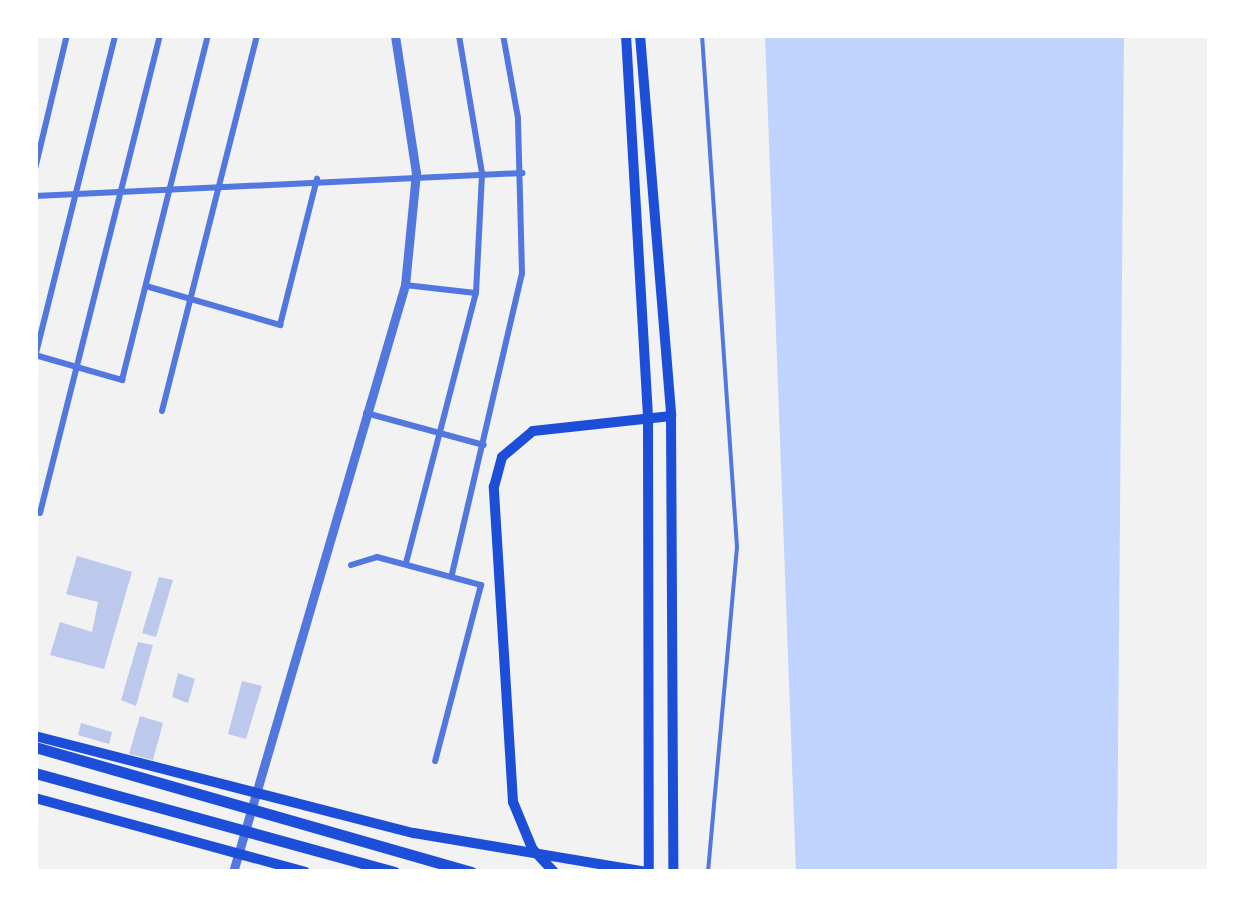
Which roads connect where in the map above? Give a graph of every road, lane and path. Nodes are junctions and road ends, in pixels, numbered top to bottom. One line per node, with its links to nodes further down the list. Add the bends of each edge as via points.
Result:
1 (67, 35): 12 (street)
2 (115, 35): 20 (street)
3 (160, 35): 19 (street)
4 (208, 35): 18 (street)
5 (257, 35): 17 (street)
6 (459, 35): 14 (street)
7 (503, 35): 15 (street)
8 (626, 35): 31 (main road)
9 (640, 35): 30 (main road)
10 (702, 35): 52 (lane, via 736,547)
11 (398, 36): 13 (street)
12 (35, 169)
13 (416, 173): 14 (street); 16 (street); 22 (street)
14 (482, 173): 15 (street); 24 (street)
15 (522, 173): 33 (street, via 518,313)
16 (317, 179): 17 (street); 25 (street, via 280,325)
17 (221, 183): 18 (street); 25 (street)
18 (171, 188): 19 (street); 23 (street)
19 (122, 190): 20 (street); 27 (street)
20 (74, 194): 21 (street); 26 (street)
21 (35, 196)
22 (405, 285): 24 (street); 29 (street)
23 (146, 286): 25 (street); 27 (street, via 122,380)
24 (476, 294): 32 (street)
25 (192, 299): 28 (street)
26 (35, 356): 27 (street)
27 (78, 367): 34 (street)
28 (162, 411)
29 (366, 412): 32 (street); 42 (street)
30 (671, 416): 31 (main road); 51 (main road)
31 (648, 422): 49 (main road, via 593,420 533,431 502,457 494,488 513,802); 50 (main road)
32 (440, 432): 33 (street); 35 (street)
33 (484, 445): 37 (street)
34 (40, 513)
35 (406, 564): 36 (street, via 377,557); 37 (street)
36 (351, 565)
37 (452, 574): 40 (street, via 481,585)
38 (35, 736): 42 (main road)
39 (35, 747): 48 (highway)
40 (435, 761)
41 (35, 773): 47 (highway)
42 (256, 792): 44 (street); 50 (main road, via 414,833)
43 (35, 798): 44 (main road)
44 (238, 854): 45 (street); 46 (main road)
45 (232, 872)
46 (305, 872)
47 (395, 872)
48 (471, 872)
49 (554, 872)
50 (648, 872)
51 (673, 872)
52 (708, 872)

